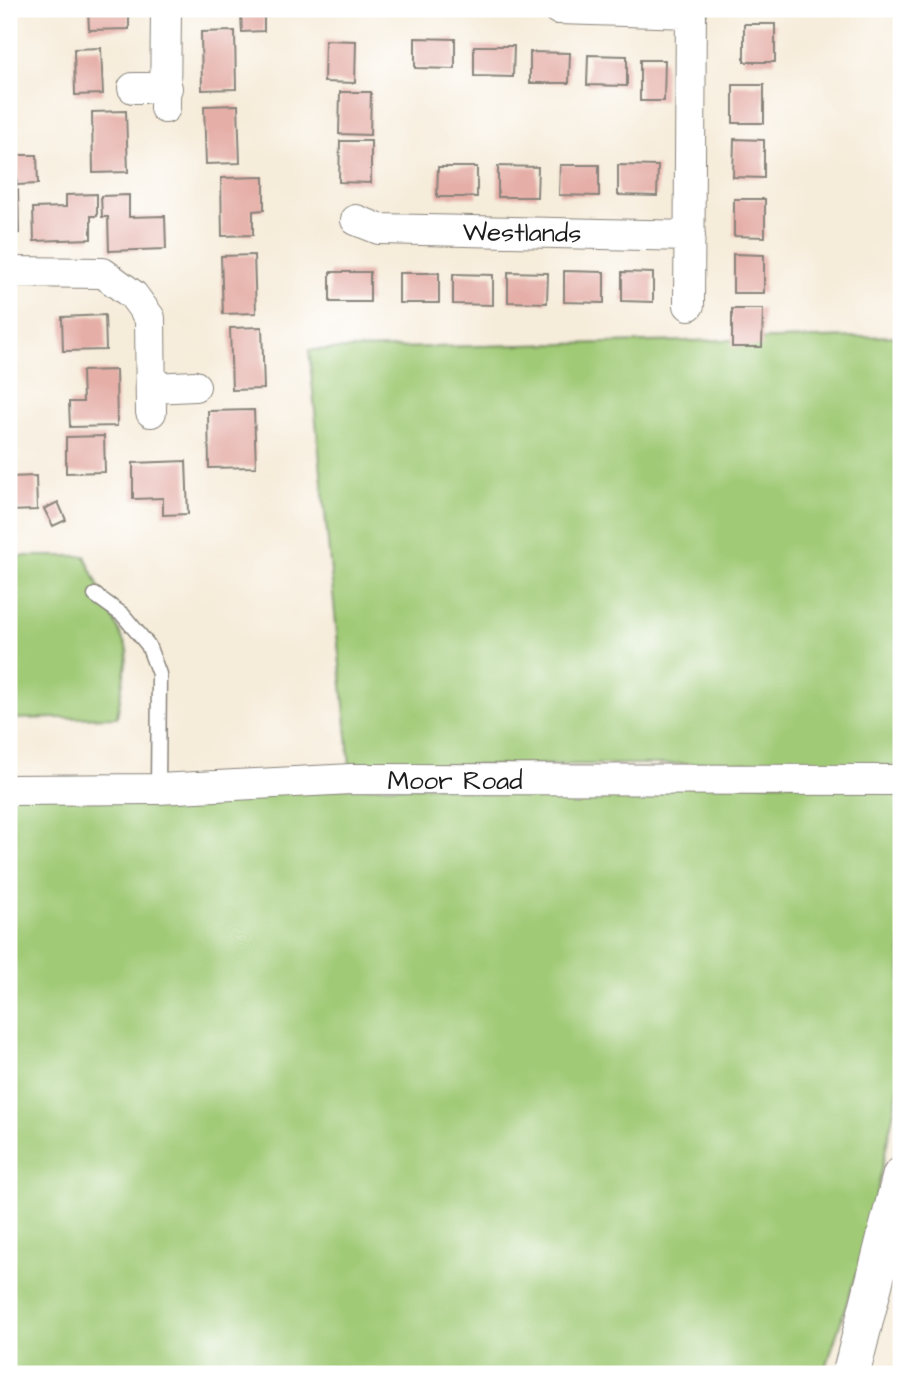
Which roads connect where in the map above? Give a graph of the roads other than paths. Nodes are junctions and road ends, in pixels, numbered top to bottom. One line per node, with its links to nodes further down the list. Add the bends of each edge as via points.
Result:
1 (166, 9): 4 (street, via 166,98)
2 (558, 9): 3 (street)
3 (691, 11): 6 (street)
4 (133, 88)
5 (356, 220): 6 (street, Westlands, via 379,229)
6 (690, 236): 8 (street)
7 (9, 272): 9 (street, via 103,273 133,295 150,318 151,400)
8 (689, 305)
9 (195, 386)
10 (95, 595): 12 (lane, via 122,615 148,645 159,674)
11 (901, 780): 12 (street, Moor Road, via 352,779)
12 (158, 789): 13 (street, Moor Road)
13 (9, 790)
14 (901, 1176): 15 (street)
15 (851, 1374)

